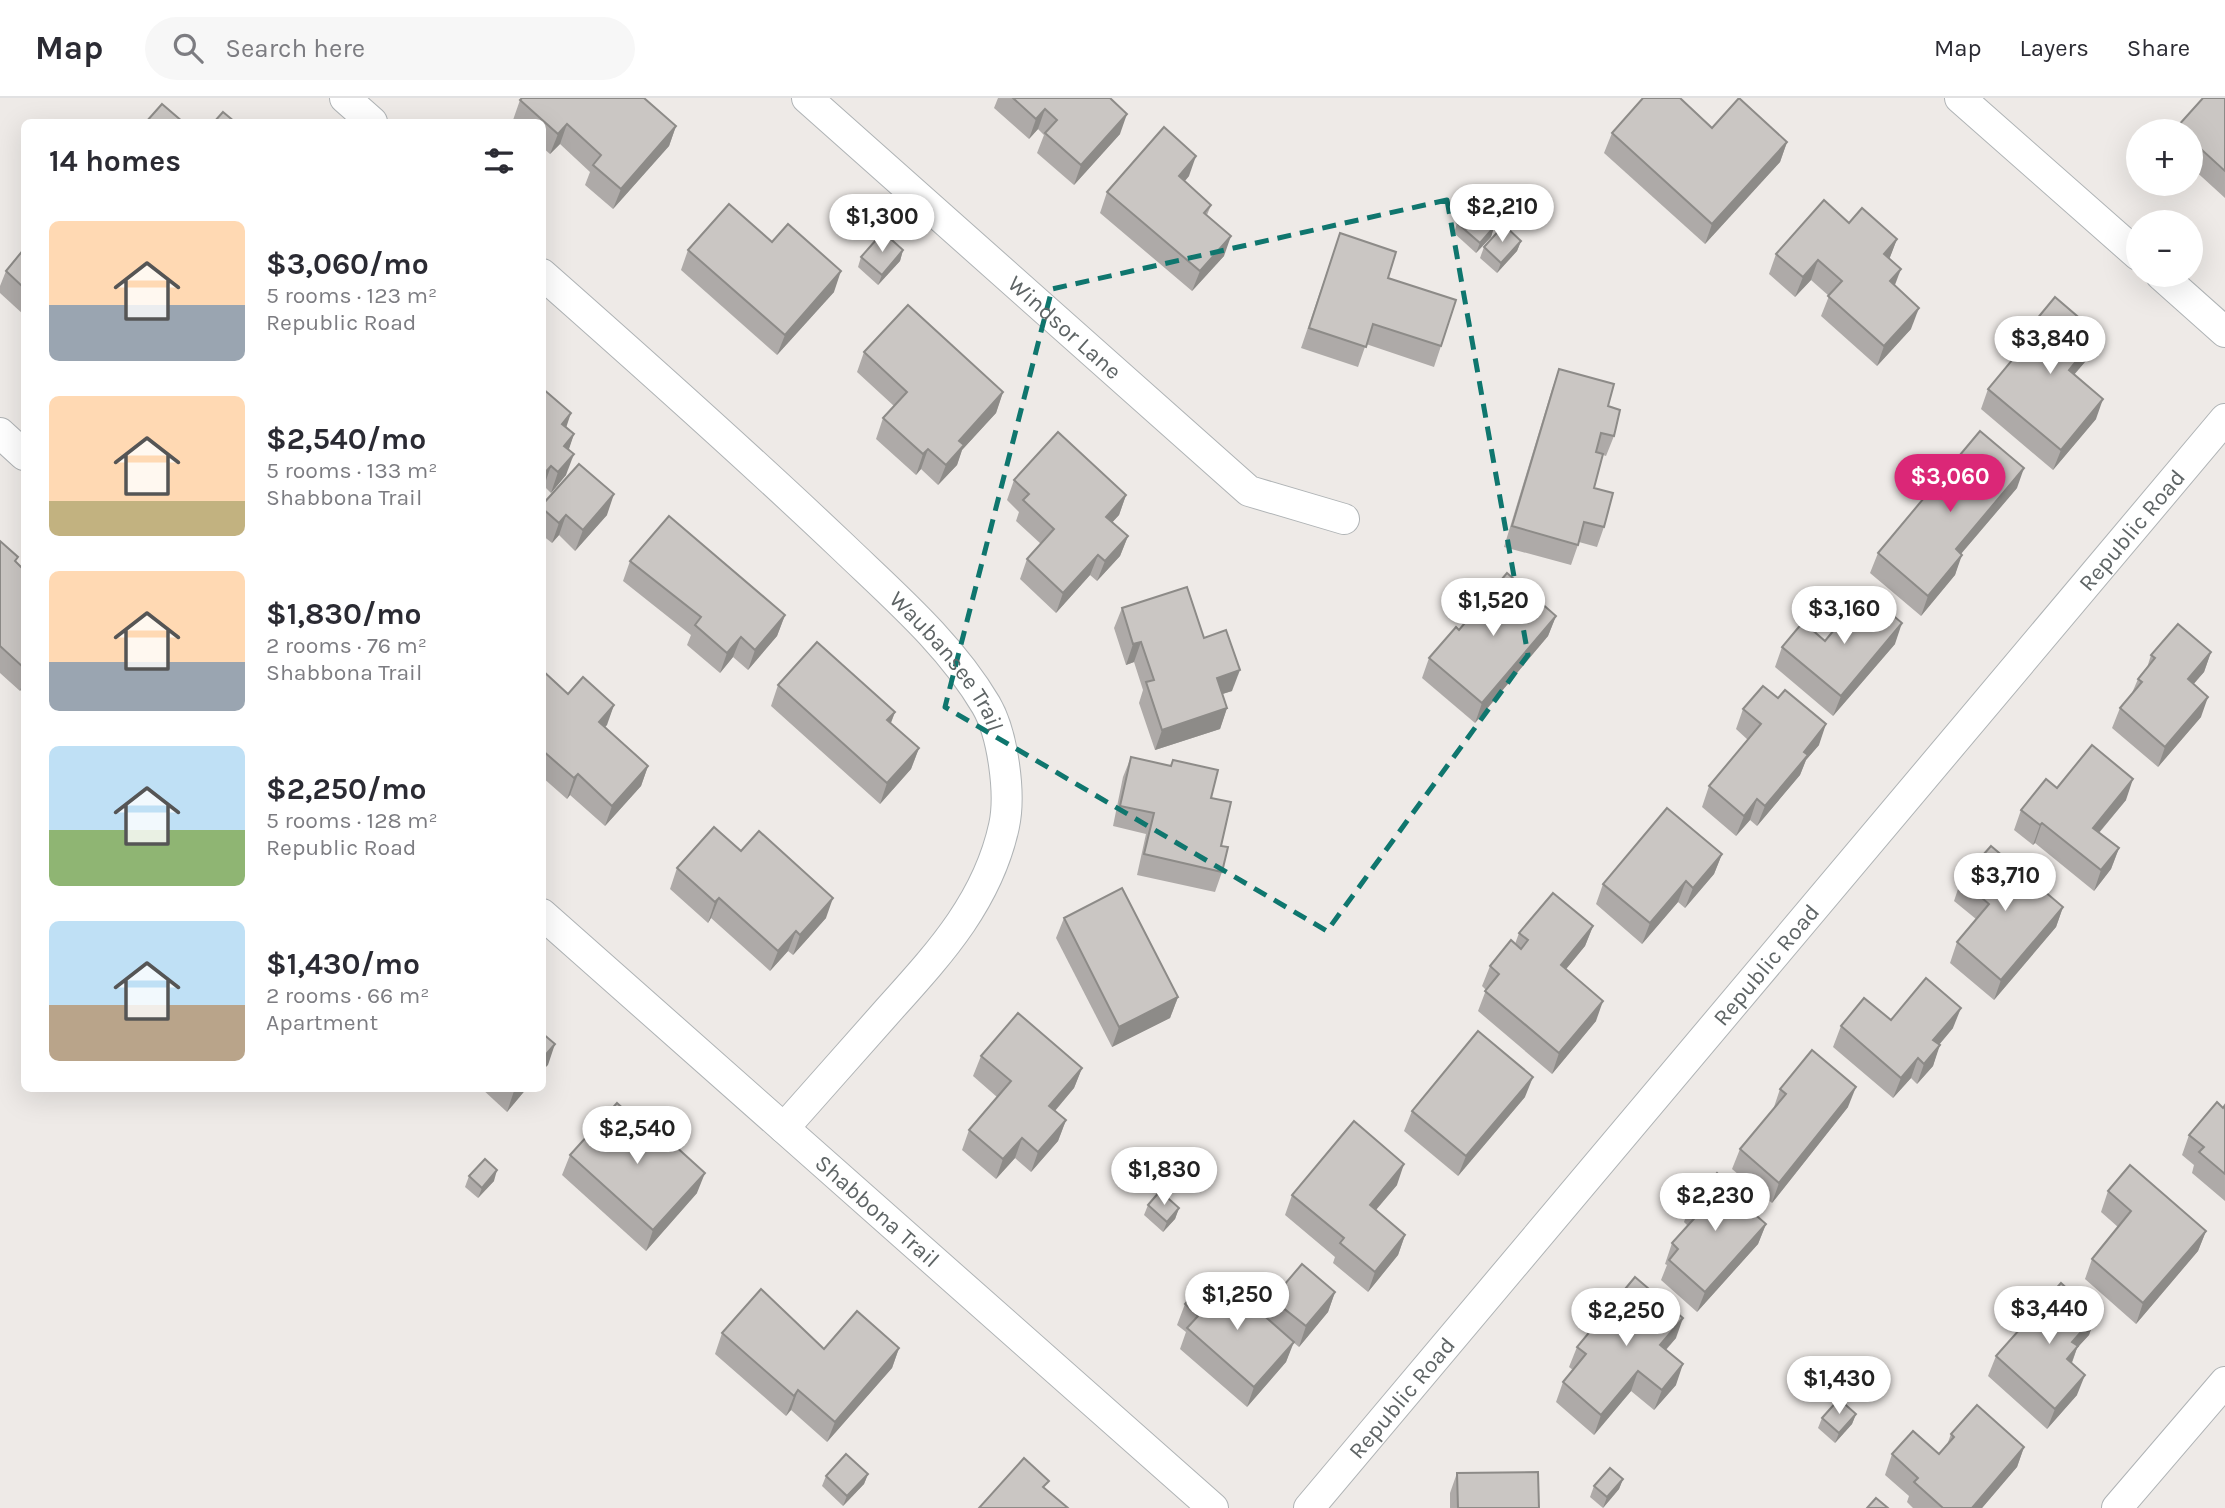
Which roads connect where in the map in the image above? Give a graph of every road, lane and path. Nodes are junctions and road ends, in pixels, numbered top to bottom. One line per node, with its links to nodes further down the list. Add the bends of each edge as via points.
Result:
1 (345, 98): 4 (street)
2 (807, 98): 12 (street, Windsor Lane, via 1249,491)
3 (1960, 98): 5 (street)
4 (369, 119)
5 (2126, 244)
6 (546, 278): 14 (street, Waubansee Trail, via 744,453 909,611 970,681 996,726 1005,824 987,878 953,938)
7 (2174, 287): 8 (street)
8 (2225, 332)
9 (2225, 419): 17 (street, Republic Road)
10 (0, 433): 11 (street)
11 (21, 452)
12 (1344, 519)
13 (546, 918): 14 (street, Shabbona Trail)
14 (784, 1128): 16 (street, Shabbona Trail)
15 (2225, 1382): 18 (street)
16 (1213, 1508)
17 (1309, 1508)
18 (2117, 1508)

